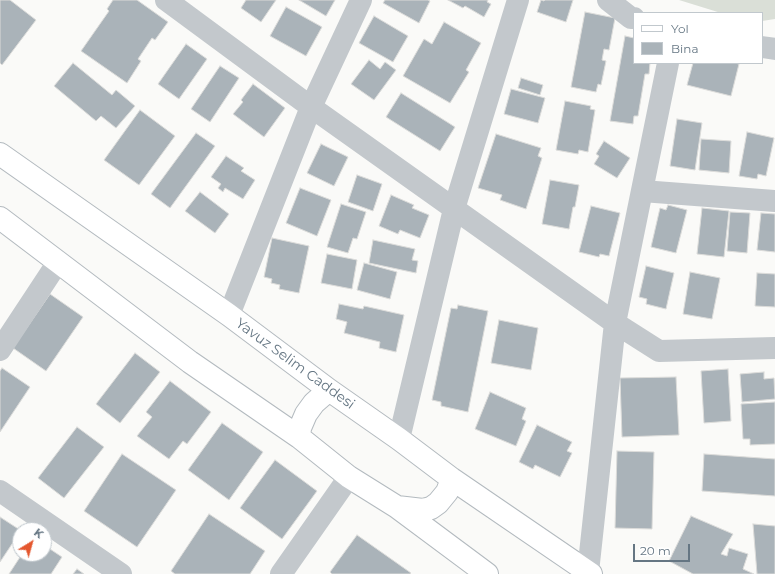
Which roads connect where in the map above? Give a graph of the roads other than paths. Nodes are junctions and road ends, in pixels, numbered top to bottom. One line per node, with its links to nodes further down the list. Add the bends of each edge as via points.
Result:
1 (166, 0): 9 (street)
2 (361, 0): 9 (street)
3 (518, 0): 13 (street)
4 (608, 0): 5 (street)
5 (633, 18)
6 (763, 47): 7 (street)
7 (775, 49)
8 (668, 64): 11 (street)
9 (311, 107): 13 (street); 16 (street)
10 (0, 154): 16 (main road, Yavuz Selim Caddesi)
11 (642, 191): 12 (street); 17 (street)
12 (775, 201)
13 (454, 209): 17 (street); 22 (street)
14 (0, 218): 15 (main road)
15 (58, 262): 19 (street); 21 (main road, via 190,362)
16 (229, 315): 20 (main road, Yavuz Selim Caddesi)
17 (615, 323): 18 (street, via 659,351); 27 (street)
18 (775, 348)
19 (0, 350)
20 (329, 390): 21 (main road, via 306,414); 22 (main road, Yavuz Selim Caddesi)
21 (299, 438): 23 (main road)
22 (399, 439): 24 (main road, Yavuz Selim Caddesi)
23 (349, 477): 26 (main road); 29 (street)
24 (452, 479): 26 (main road, via 447,492 431,508); 27 (main road, Yavuz Selim Caddesi)
25 (0, 491): 28 (street)
26 (397, 508): 30 (main road)
27 (589, 573)
28 (121, 574)
29 (281, 574)
30 (487, 574)

